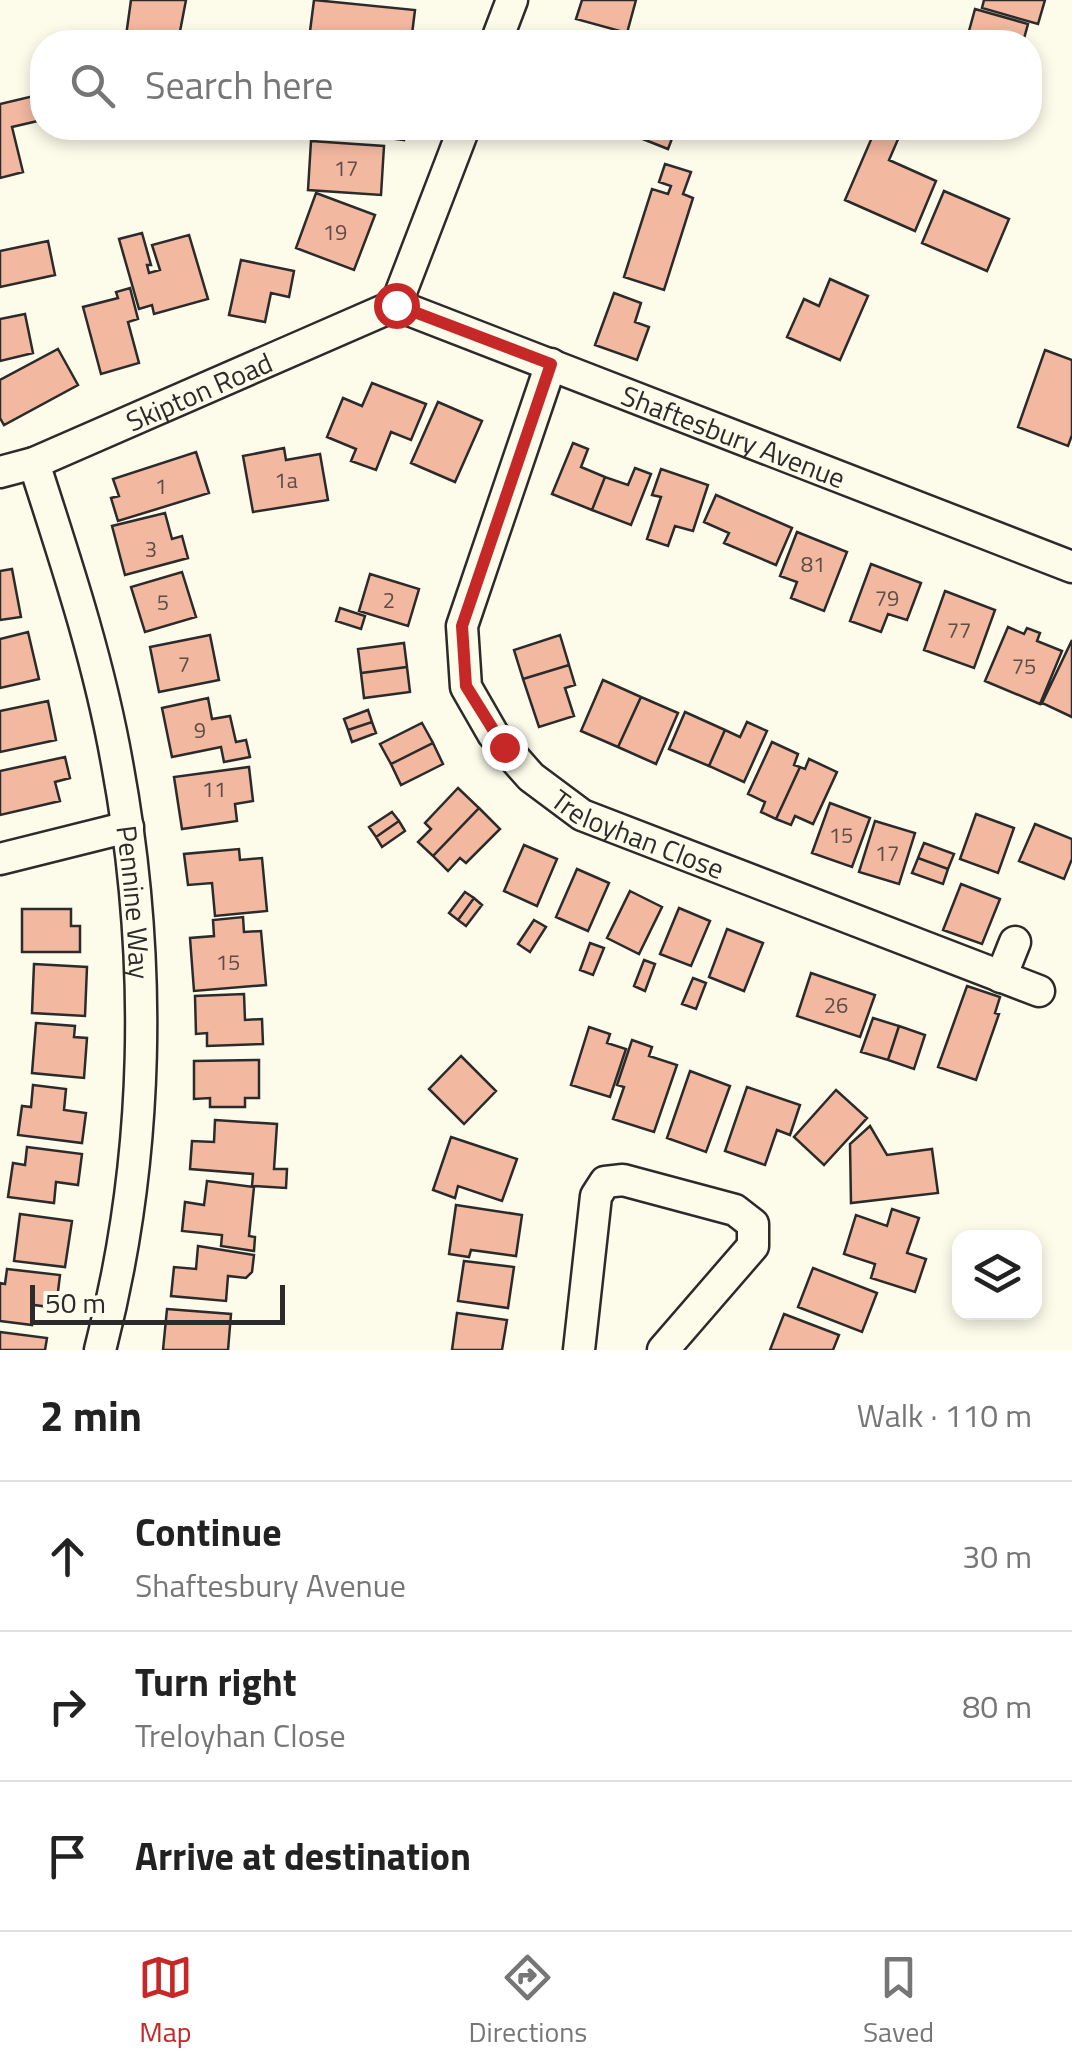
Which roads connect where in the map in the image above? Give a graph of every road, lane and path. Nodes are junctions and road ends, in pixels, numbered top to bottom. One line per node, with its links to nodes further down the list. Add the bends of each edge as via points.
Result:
1 (512, 0): 2 (street)
2 (501, 30)
3 (459, 140): 4 (street)
4 (396, 305): 5 (street, Shaftesbury Avenue); 6 (street, Skipton Road)
5 (551, 364): 8 (street, Shaftesbury Avenue); 12 (street, Treloyhan Close, via 462,626 466,686 493,734 531,778 582,815)
6 (34, 464): 7 (street, Skipton Road); 9 (street, Pennine Way, via 80,606)
7 (0, 472)
8 (1072, 567)
9 (128, 827): 10 (street); 14 (street, Pennine Way, via 140,924 143,1074 131,1192)
10 (0, 859)
11 (1014, 942): 12 (street)
12 (1002, 977): 13 (street, Treloyhan Close)
13 (1039, 991)
14 (100, 1350)
15 (579, 1350): 16 (street, via 596,1196 605,1182 623,1180 736,1210 753,1224 752,1246)
16 (663, 1350)

